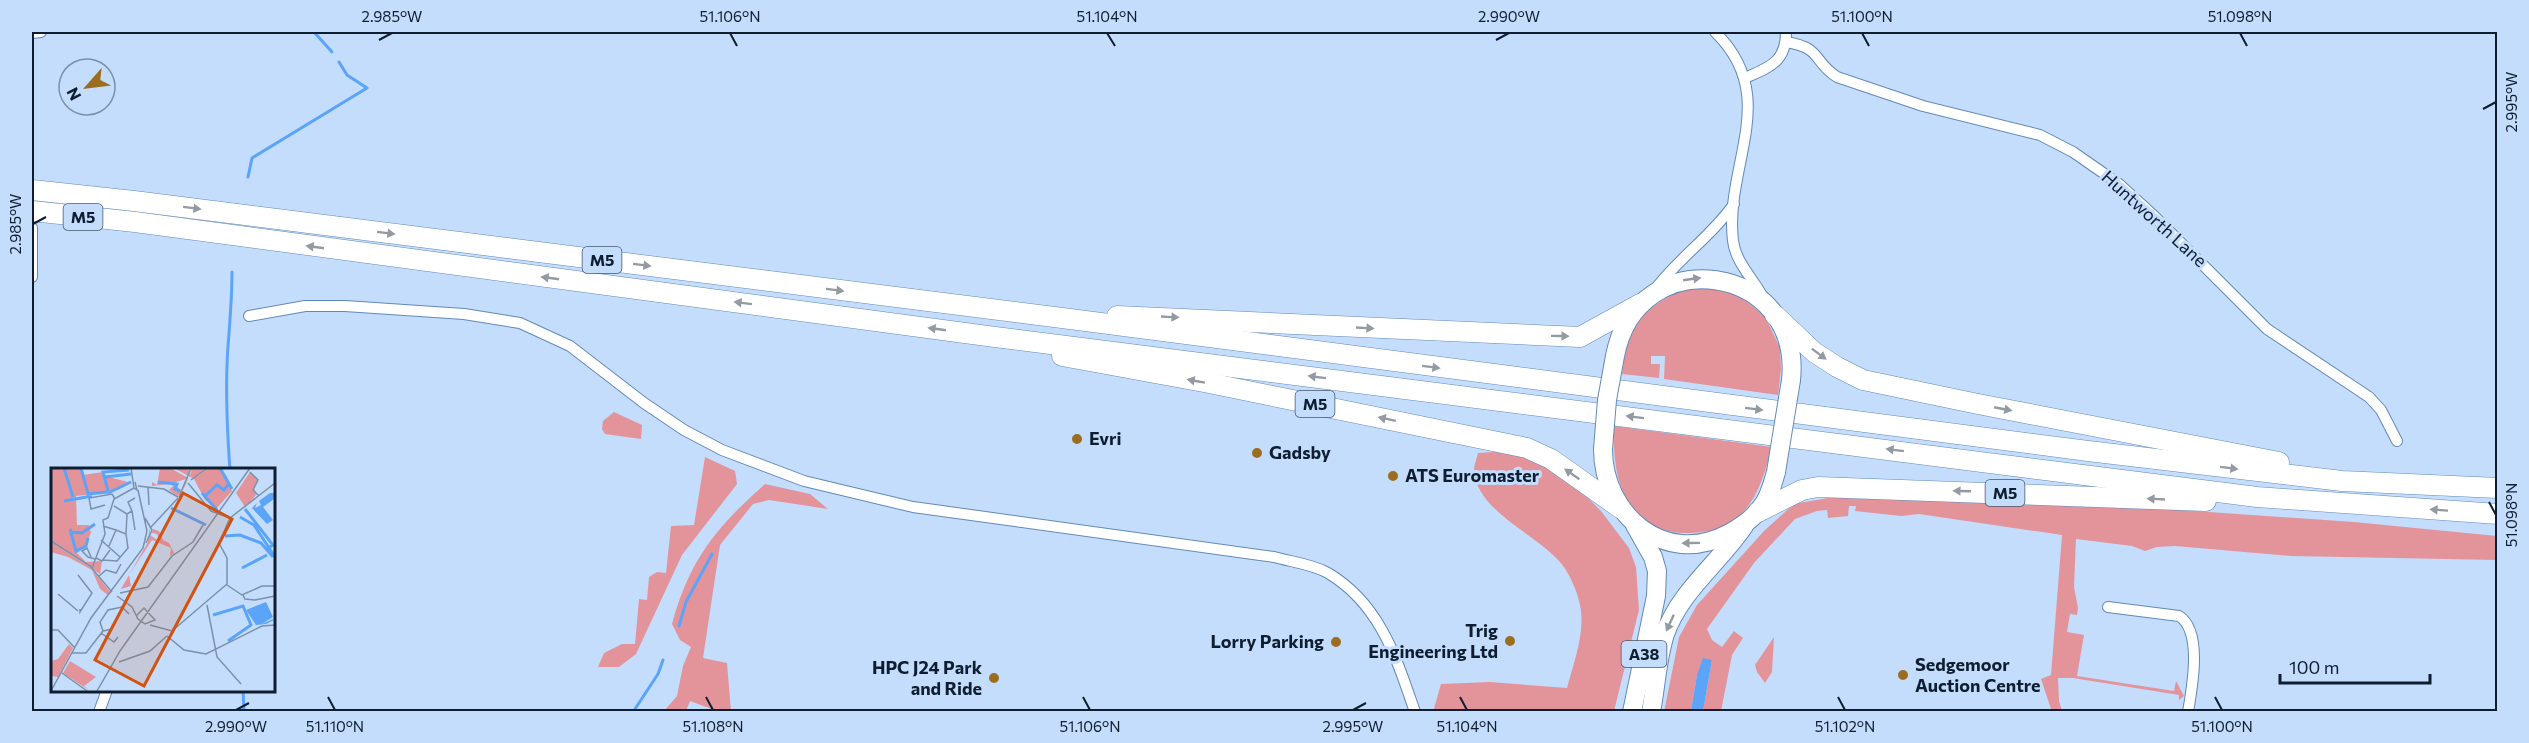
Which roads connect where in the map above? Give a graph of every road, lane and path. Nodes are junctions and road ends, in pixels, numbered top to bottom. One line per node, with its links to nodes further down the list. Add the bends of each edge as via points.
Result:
1 (41, 32): 3 (street)
2 (1715, 32): 5 (street, via 1733,54)
3 (32, 33)
4 (1786, 37): 5 (street, Huntworth Lane, via 1784,51 1774,64); 16 (street, Huntworth Lane, via 1806,46 1837,77 1923,106 2040,135 2073,152 2119,184 2267,329 2369,398 2381,410)
5 (1745, 78): 7 (street, via 1749,111)
6 (32, 190): 14 (highway, M5, one-way to 14)
7 (1734, 203): 11 (street, via 1715,229); 12 (street, via 1734,249)
8 (32, 211): 15 (highway, M5, one-way to 8)
9 (32, 228): 10 (street)
10 (32, 277)
11 (1646, 299): 12 (main road, one-way to 12, via 1682,281 1705,278 1740,286); 14 (highway, M5, one-way to 11, via 1134,315 1580,337); 20 (main road, bridge, via 1625,323 1607,400 1603,465 1607,484)
12 (1771, 310): 17 (highway, M5, one-way to 17, via 1814,352 1863,380 2298,465); 22 (main road, bridge, via 1786,335 1792,355 1791,380 1776,472 1770,491)
13 (249, 316): 27 (street, via 304,306 345,306 464,314 520,323 570,346 684,430 722,450 804,481 913,507 1274,557 1309,566 1345,585 1370,609 1397,659)
14 (1070, 319): 17 (highway, M5, one-way to 17)
15 (994, 337): 19 (highway, M5, one-way to 15); 20 (highway, M5, one-way to 15, via 1551,459 1527,448 1053,355)
16 (2397, 441)
17 (2342, 481): 18 (highway, M5)
18 (2498, 488)
19 (2257, 497): 21 (highway, M5, one-way to 19); 22 (highway, M5, one-way to 22, via 2204,501 1818,488 1802,490)
20 (1620, 508): 23 (main road)
21 (2498, 514)
22 (1751, 518): 23 (main road, one-way to 23, via 1714,541 1693,544 1657,537); 29 (main road, A38, one-way to 29, via 1676,610 1665,634)
23 (1634, 524): 28 (main road, A38, via 1657,571 1656,596)
24 (2108, 607): 30 (street, via 2179,616 2184,620 2194,658)
25 (106, 692): 26 (street)
26 (99, 711)
27 (1415, 711)
28 (1632, 711)
29 (1651, 711)
30 (2188, 711)

